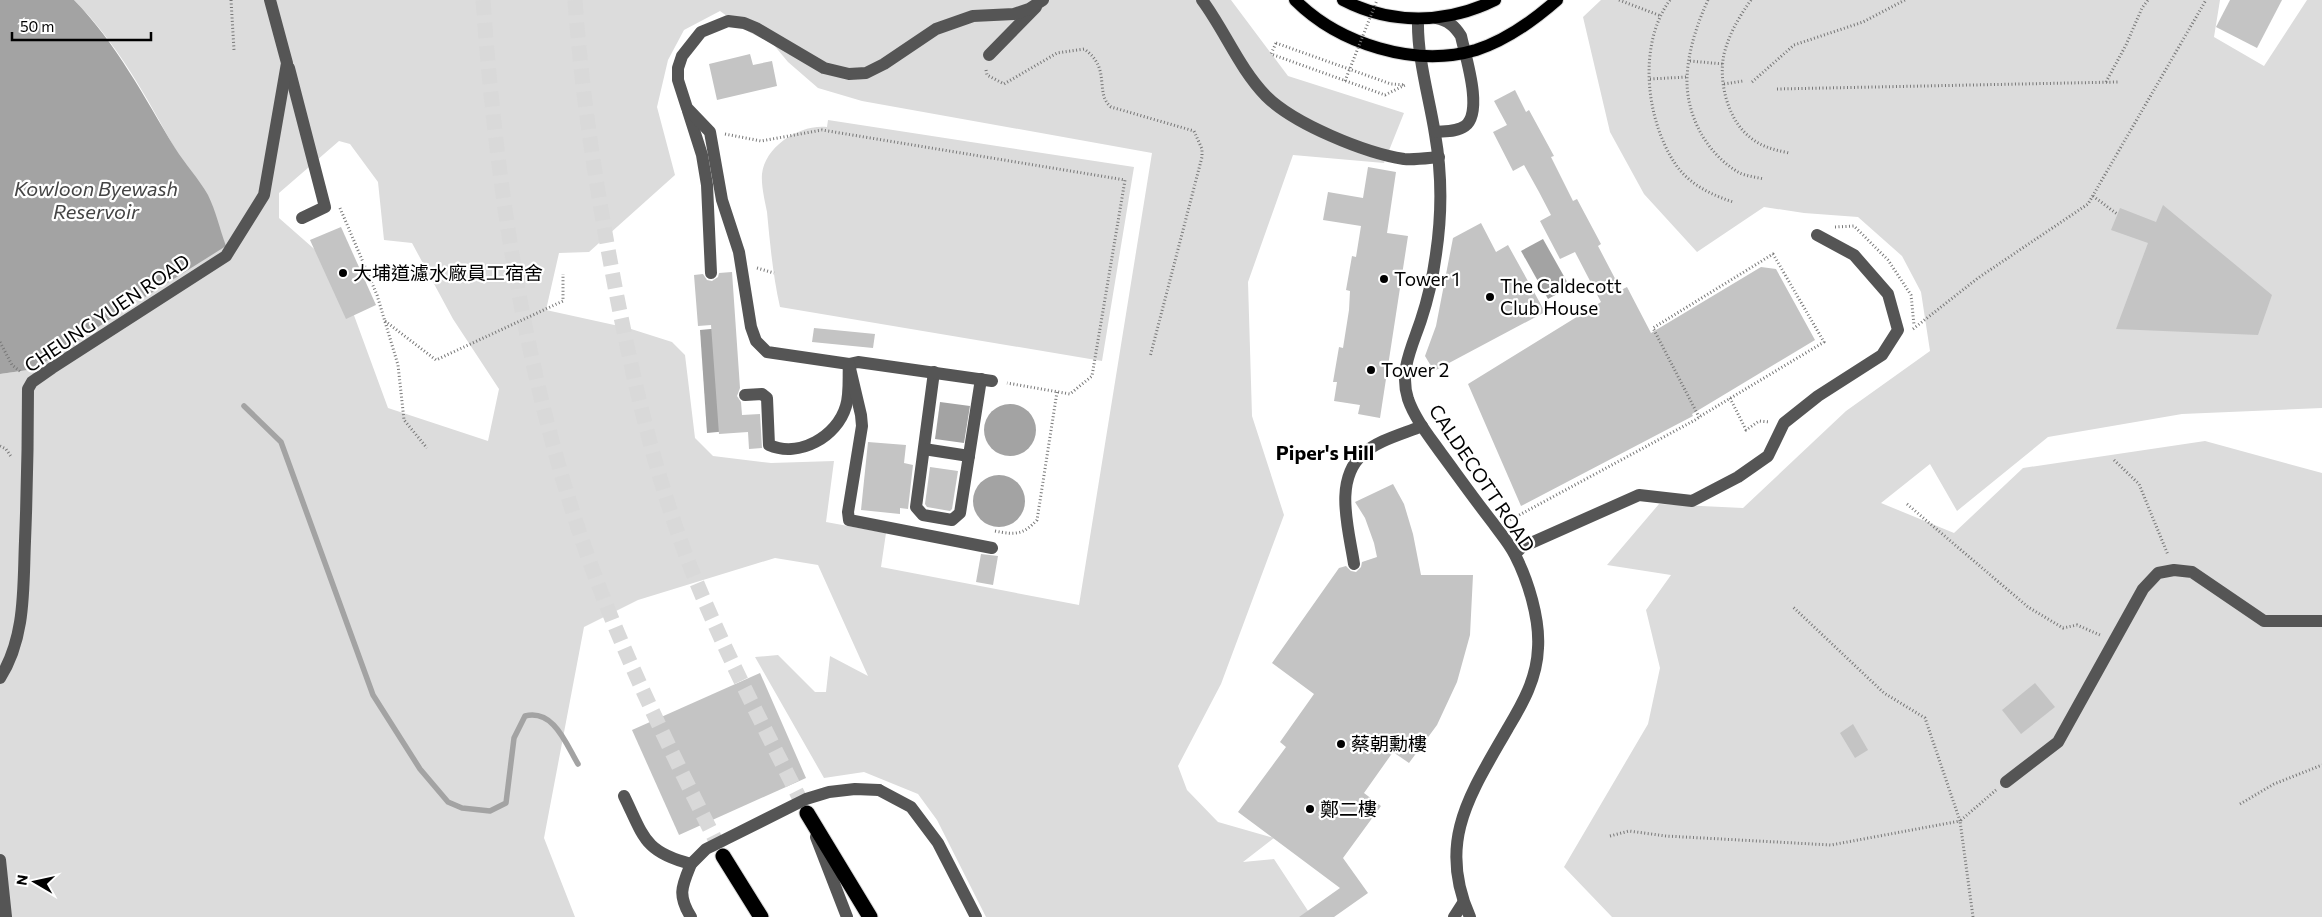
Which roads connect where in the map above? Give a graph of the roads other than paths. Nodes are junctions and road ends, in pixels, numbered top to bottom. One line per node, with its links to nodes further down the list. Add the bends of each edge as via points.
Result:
1 (270, 0): 12 (street, CHEUNG YUEN ROAD)
2 (1202, 0): 15 (street, via 1246,72 1266,96 1290,116 1343,140 1388,155 1406,159)
3 (1295, 0): 11 (main road, via 1324,23 1348,36 1375,47)
4 (1343, 0): 8 (main road, via 1384,15)
5 (1495, 0): 7 (main road)
6 (1557, 0): 9 (main road, via 1512,34)
7 (1436, 18): 8 (main road); 9 (street, via 1455,27)
8 (1418, 19): 11 (street, CALDECOTT ROAD)
9 (1465, 52): 11 (main road); 14 (street, via 1474,100 1472,114 1467,125 1458,130)
10 (989, 55): 13 (street, via 1043,0 1014,14 973,16 936,29 866,74 824,68 756,28 728,21 701,32 682,56 678,80)
11 (1421, 55): 14 (street, CALDECOTT ROAD)
12 (287, 63): 16 (street, via 325,207); 29 (street, CHEUNG YUEN ROAD, via 264,195 226,256 52,368 32,382 28,389 28,474 21,616 16,646)
13 (687, 108): 18 (street, via 702,155 707,185); 19 (street, via 710,132 722,200 739,252 751,327 758,345 767,352)
14 (1435, 132): 15 (street, CALDECOTT ROAD)
15 (1439, 157): 22 (street, CALDECOTT ROAD, via 1441,189 1436,255 1430,288 1406,367 1405,382 1408,398)
16 (302, 218)
17 (1817, 235): 26 (street, via 1854,255 1888,294 1898,330 1882,355 1818,396 1784,423 1768,456 1738,477 1692,501 1639,495 1522,547)
18 (711, 274)
19 (849, 364): 20 (street, via 858,362); 21 (street, via 846,405 842,414 823,438 795,450 769,445 767,398 762,394); 25 (street, via 862,426 849,520)
20 (934, 372): 23 (street); 24 (street, via 986,380)
21 (745, 395)
22 (1422, 426): 26 (street, CALDECOTT ROAD); 27 (street, via 1372,447 1362,454 1349,474 1345,498)
23 (924, 449): 24 (street); 24 (street, via 916,507 923,515 932,517 952,520 960,513)
24 (969, 456)
25 (992, 548)
26 (1515, 554): 36 (street, CALDECOTT ROAD, via 1534,609 1538,638 1536,667 1523,704 1462,814 1456,850)
27 (1354, 564)
28 (2322, 621): 30 (street, via 2264,621 2192,572 2158,573 2143,588 2058,742)
29 (0, 678)
30 (2006, 782)
31 (624, 796): 35 (street, via 653,849 667,858)
32 (807, 814): 40 (street); 41 (highway)
33 (723, 856): 39 (highway)
34 (0, 860): 37 (street)
35 (691, 864): 38 (street, via 681,888 684,906); 42 (street, bridge, via 706,849 806,799 829,792 879,790 910,807 933,836)
36 (1464, 903): 43 (street); 44 (street, CALDECOTT ROAD)
37 (6, 917)
38 (691, 917)
39 (760, 917)
40 (847, 917)
41 (870, 917)
42 (976, 917)
43 (1454, 917)
44 (1470, 917)

